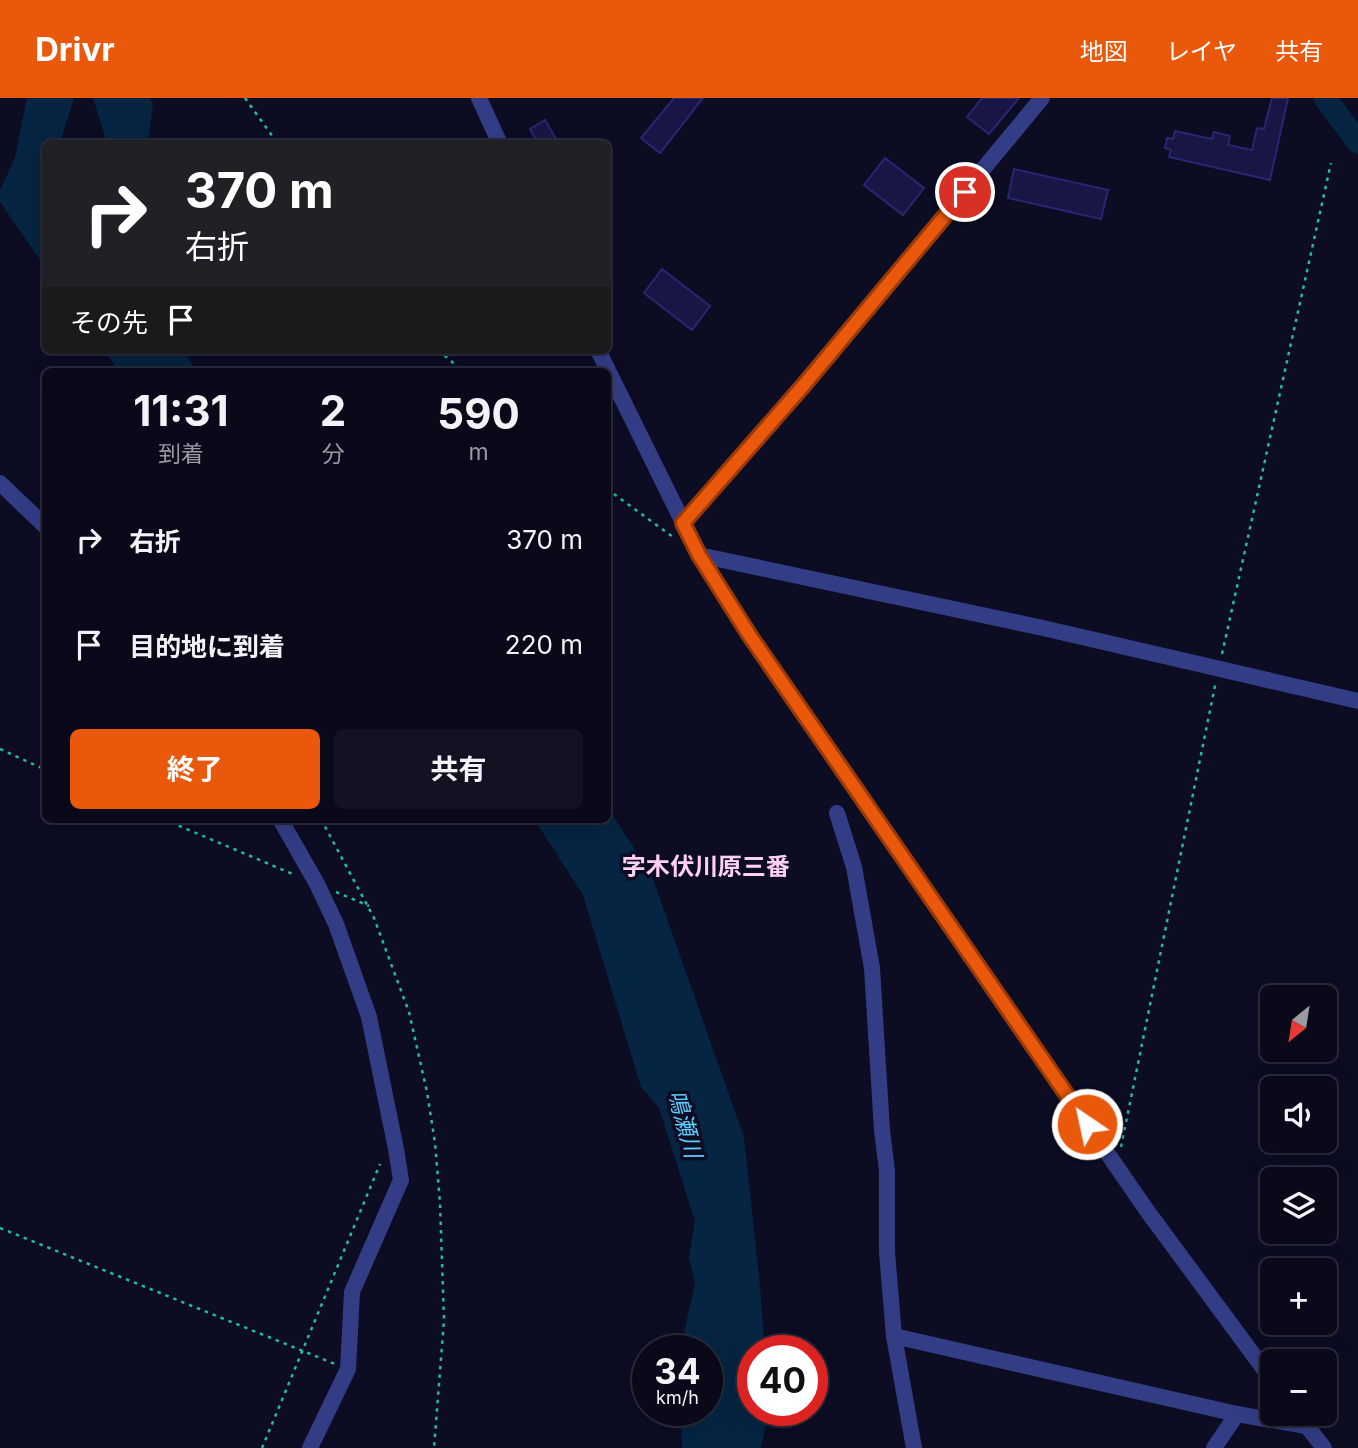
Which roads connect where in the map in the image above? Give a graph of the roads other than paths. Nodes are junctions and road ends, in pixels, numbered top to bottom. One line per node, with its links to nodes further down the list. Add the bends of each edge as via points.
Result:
1 (479, 98): 3 (street)
2 (1042, 98): 7 (street)
3 (498, 140)
4 (611, 376): 7 (street)
5 (0, 483): 6 (street)
6 (42, 523)
7 (683, 523): 8 (street)
8 (699, 555): 9 (street); 13 (street, via 750,636 1118,1168)
9 (1358, 701)
10 (837, 813): 12 (street, via 854,867 872,968)
11 (282, 823): 17 (street, via 336,924 369,1017 401,1180 352,1292 348,1369)
12 (894, 1336): 14 (street); 18 (street)
13 (1260, 1363)
14 (1237, 1414): 15 (street); 19 (street)
15 (1260, 1416)
16 (1307, 1426): 20 (street)
17 (310, 1448)
18 (914, 1448)
19 (1214, 1448)
20 (1324, 1448)

